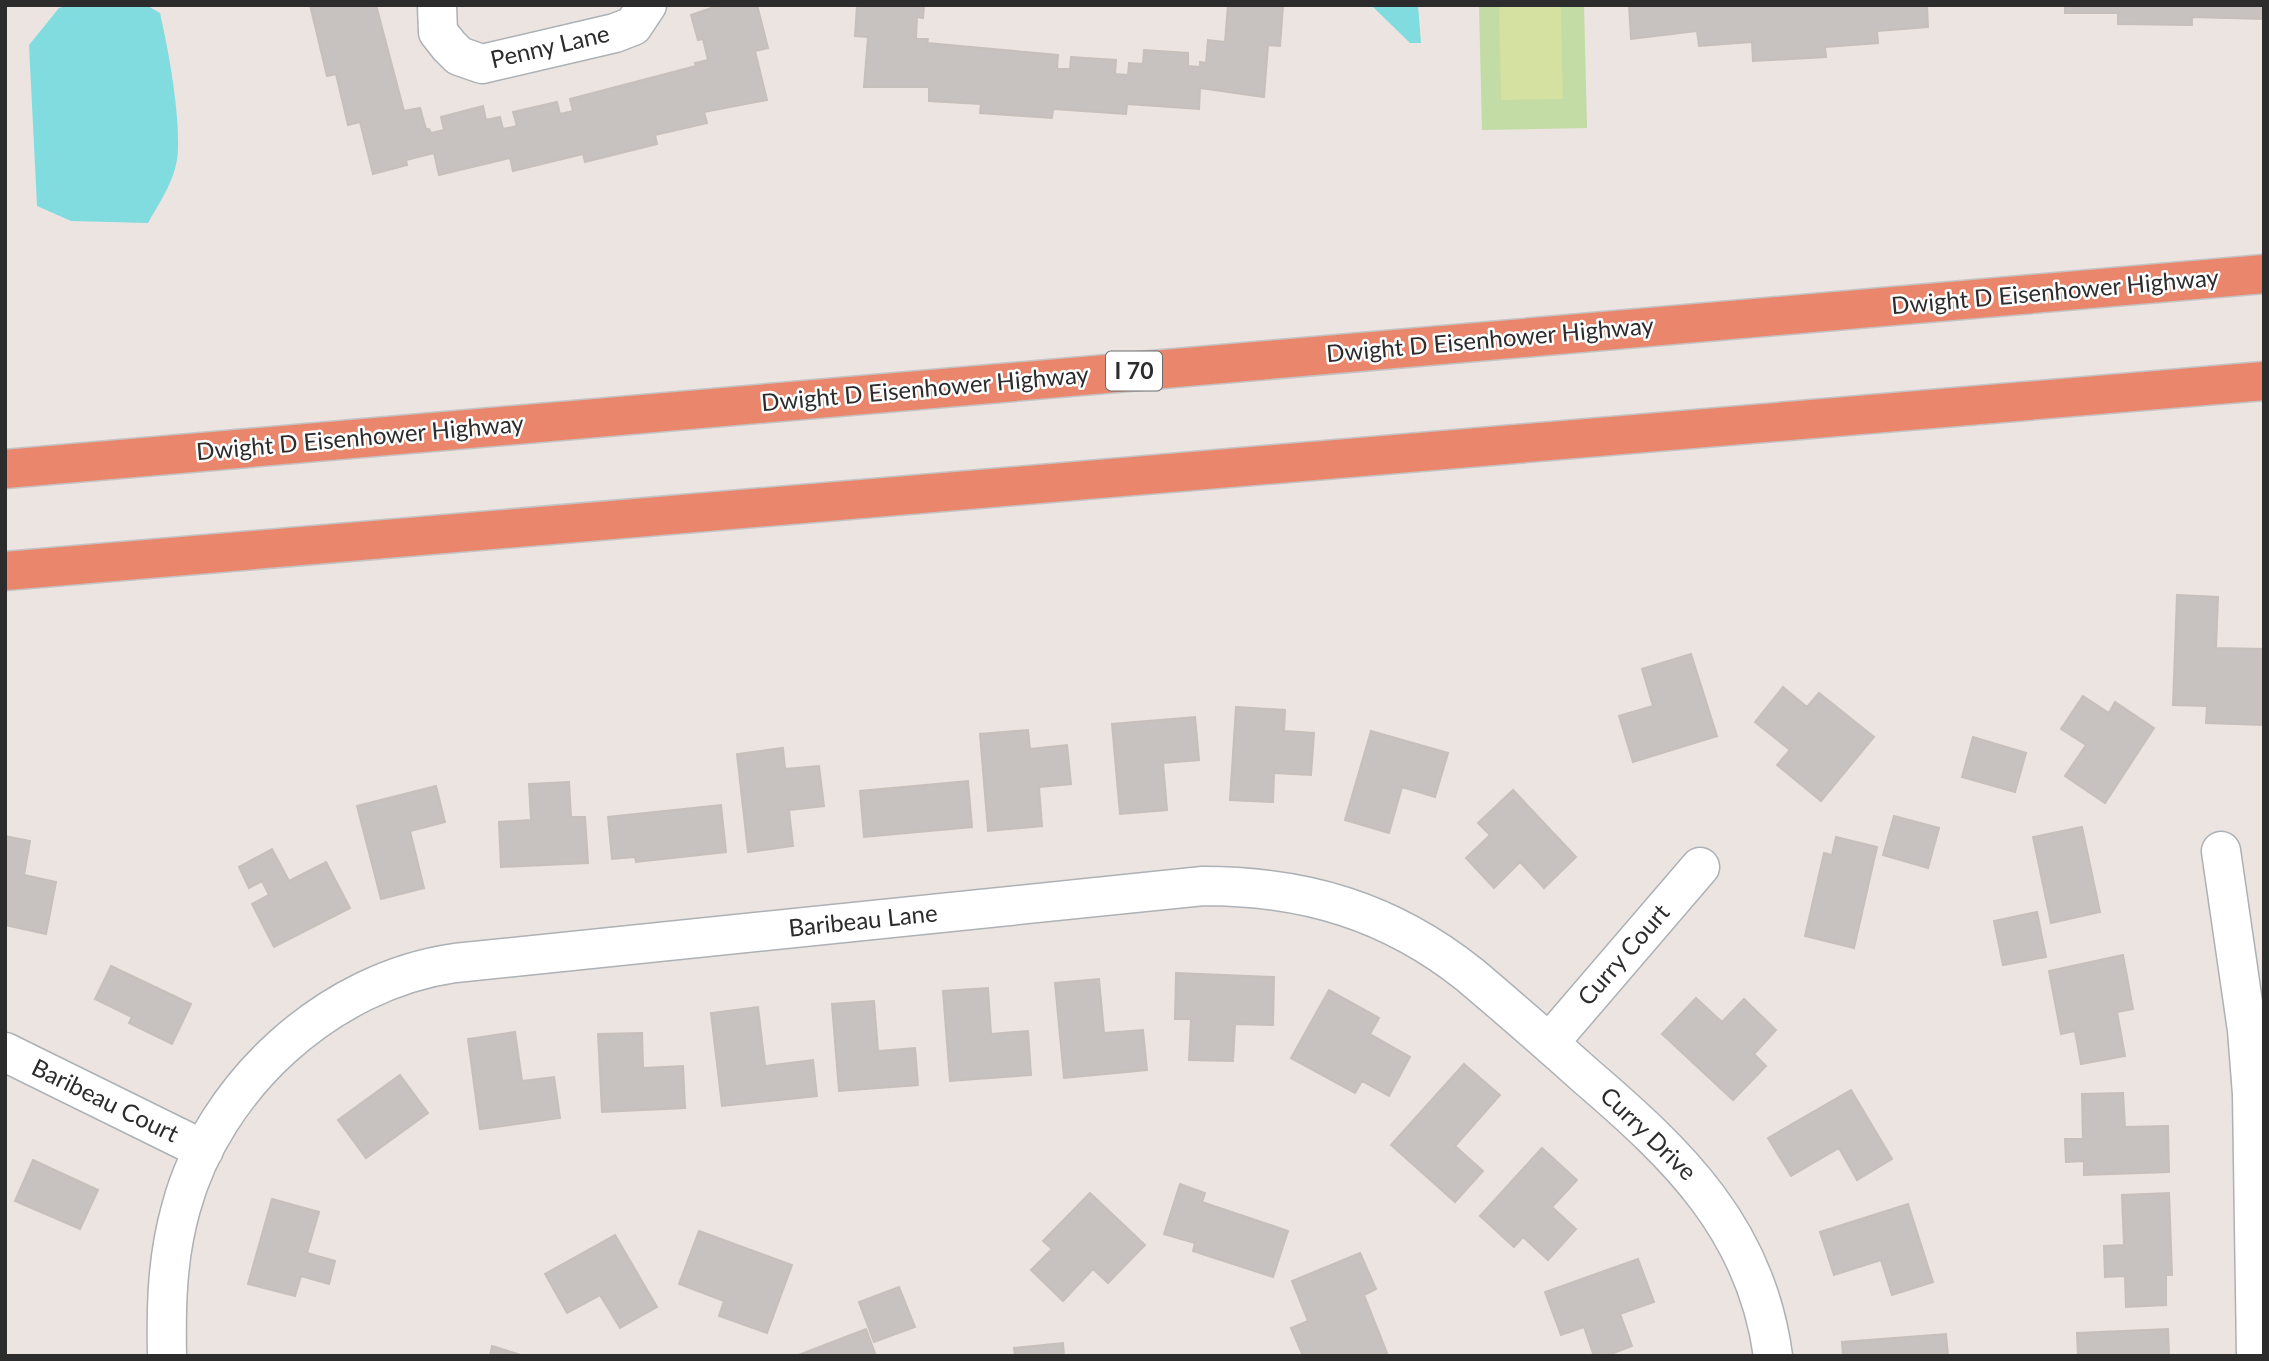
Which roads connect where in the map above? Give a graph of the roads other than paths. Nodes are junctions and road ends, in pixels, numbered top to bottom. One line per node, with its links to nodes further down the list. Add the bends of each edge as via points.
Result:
1 (437, 5): 2 (street, Penny Lane, via 438,32 459,56 482,64 615,33 633,26)
2 (647, 5)
3 (2264, 274): 5 (highway, Dwight D Eisenhower Highway / I 70)
4 (2264, 381): 6 (highway)
5 (5, 469)
6 (5, 571)
7 (2221, 851): 14 (street, via 2252,1094)
8 (1700, 867): 9 (street, Curry Court)
9 (1549, 1043): 11 (street, Baribeau Lane, via 1443,953 1384,920 1321,898 1254,886 1203,886 421,969 354,997 289,1040 230,1106); 13 (street, Curry Drive, via 1656,1136 1710,1199 1728,1226 1755,1286)
10 (5, 1052): 11 (street, Baribeau Court)
11 (204, 1150): 12 (street, Baribeau Lane, via 181,1206 171,1251)
12 (167, 1356)
13 (1773, 1356)
14 (2256, 1356)

